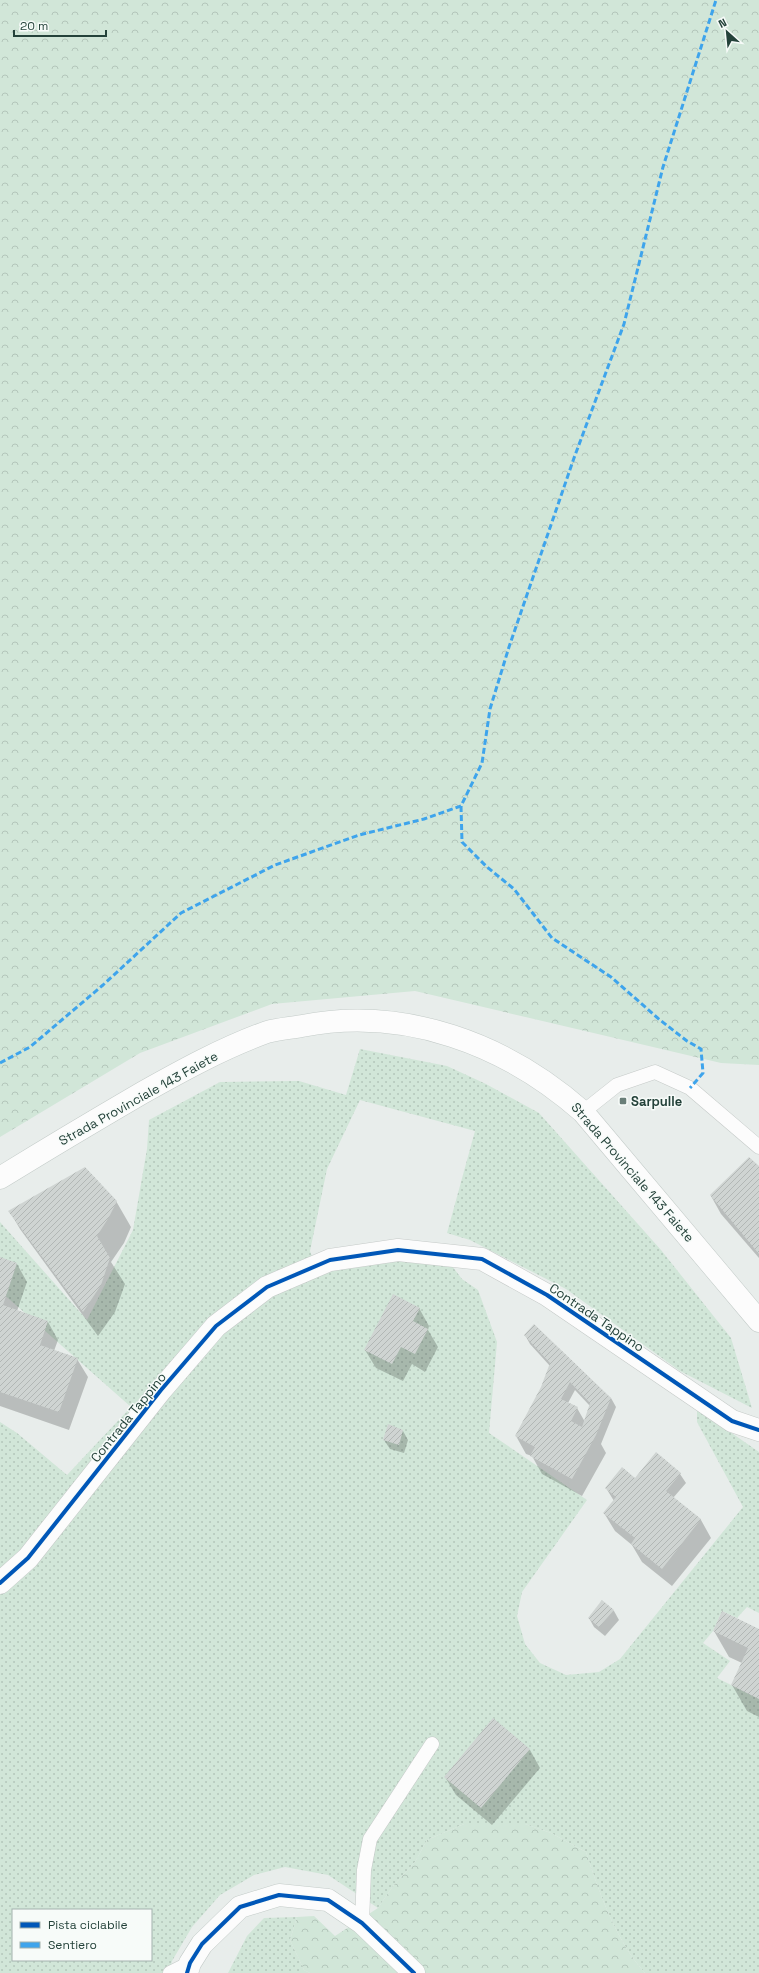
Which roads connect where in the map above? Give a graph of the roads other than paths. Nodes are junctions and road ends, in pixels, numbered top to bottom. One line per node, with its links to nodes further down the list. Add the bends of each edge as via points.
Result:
1 (583, 1112): 2 (lane, via 617,1085 655,1072 690,1088); 3 (street, Strada Provinciale 143 Faiete, via 559,1090 492,1050 436,1030 398,1023 329,1021 268,1032 201,1060); 4 (street, Strada Provinciale 143 Faiete)
2 (759, 1147)
3 (0, 1178)
4 (759, 1321)
5 (759, 1430): 6 (street, Contrada Tappino, via 732,1421 547,1294 482,1259 398,1250 330,1260 267,1287 216,1326 161,1390 28,1558)
6 (0, 1583)
7 (432, 1744): 8 (lane, via 370,1839 364,1870)
8 (362, 1923): 9 (street, via 328,1900 279,1896 240,1907 202,1944); 11 (street)
9 (188, 1968): 10 (lane)
10 (170, 1973)
11 (414, 1973)

